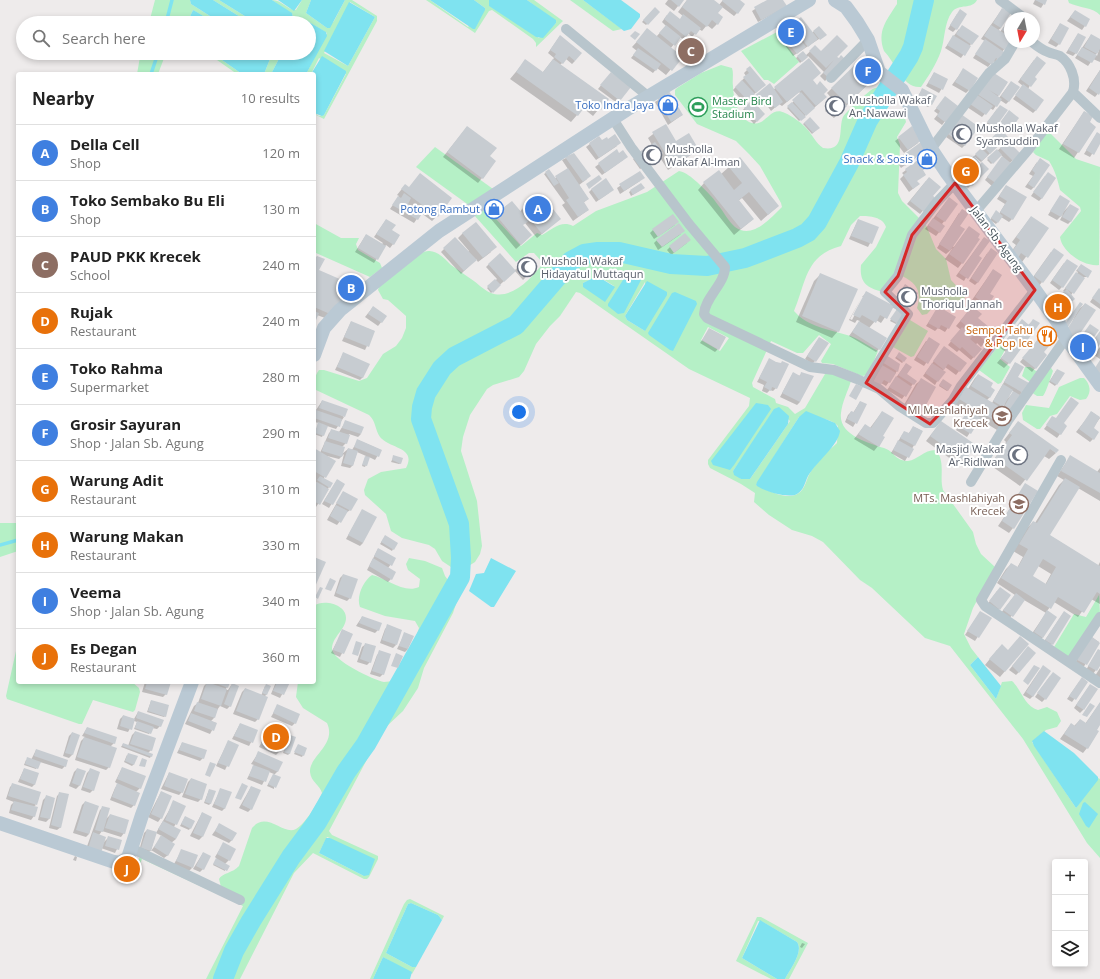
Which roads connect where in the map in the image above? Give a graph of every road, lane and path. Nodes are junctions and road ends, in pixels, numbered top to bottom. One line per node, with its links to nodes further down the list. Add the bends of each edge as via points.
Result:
1 (809, 0): 11 (street)
2 (835, 0): 6 (street, via 852,14)
3 (1000, 0): 4 (street)
4 (1016, 12)
5 (566, 29): 11 (street)
6 (868, 40): 9 (street); 14 (street, Jalan Sb. Agung, via 879,72 902,90)
7 (1011, 48): 14 (street, via 1005,59 988,73)
8 (1040, 48): 10 (street, via 1058,55 1071,68)
9 (831, 78)
10 (1073, 92): 12 (street); 16 (street)
11 (650, 97): 13 (street)
12 (1100, 118)
13 (613, 119): 19 (street, via 439,231 352,298 324,328); 20 (street, via 689,224 726,267 725,274 705,307 704,314 707,318 810,367 831,370)
14 (931, 149): 15 (street, Jalan Sb. Agung)
15 (955, 183): 16 (street, Jalan Sb. Agung); 20 (street, via 912,235 898,276 885,292 908,314)
16 (976, 211): 17 (street, Jalan Sb. Agung)
17 (1035, 290): 18 (street, Jalan Sb. Agung); 20 (street, via 933,423 926,423 899,406 879,389)
18 (1066, 338): 21 (street, Jalan Sb. Agung); 23 (street, via 1009,419)
19 (316, 350)
20 (866, 383)
21 (1100, 385)
22 (1061, 460): 25 (street, via 981,600 985,606)
23 (971, 482)
24 (1100, 617): 25 (street)
25 (1070, 662): 26 (street)
26 (1100, 683)
27 (191, 684): 29 (street, via 142,815)
28 (0, 823): 29 (street, via 120,863 128,858)
29 (133, 849): 30 (street)
30 (240, 900)

